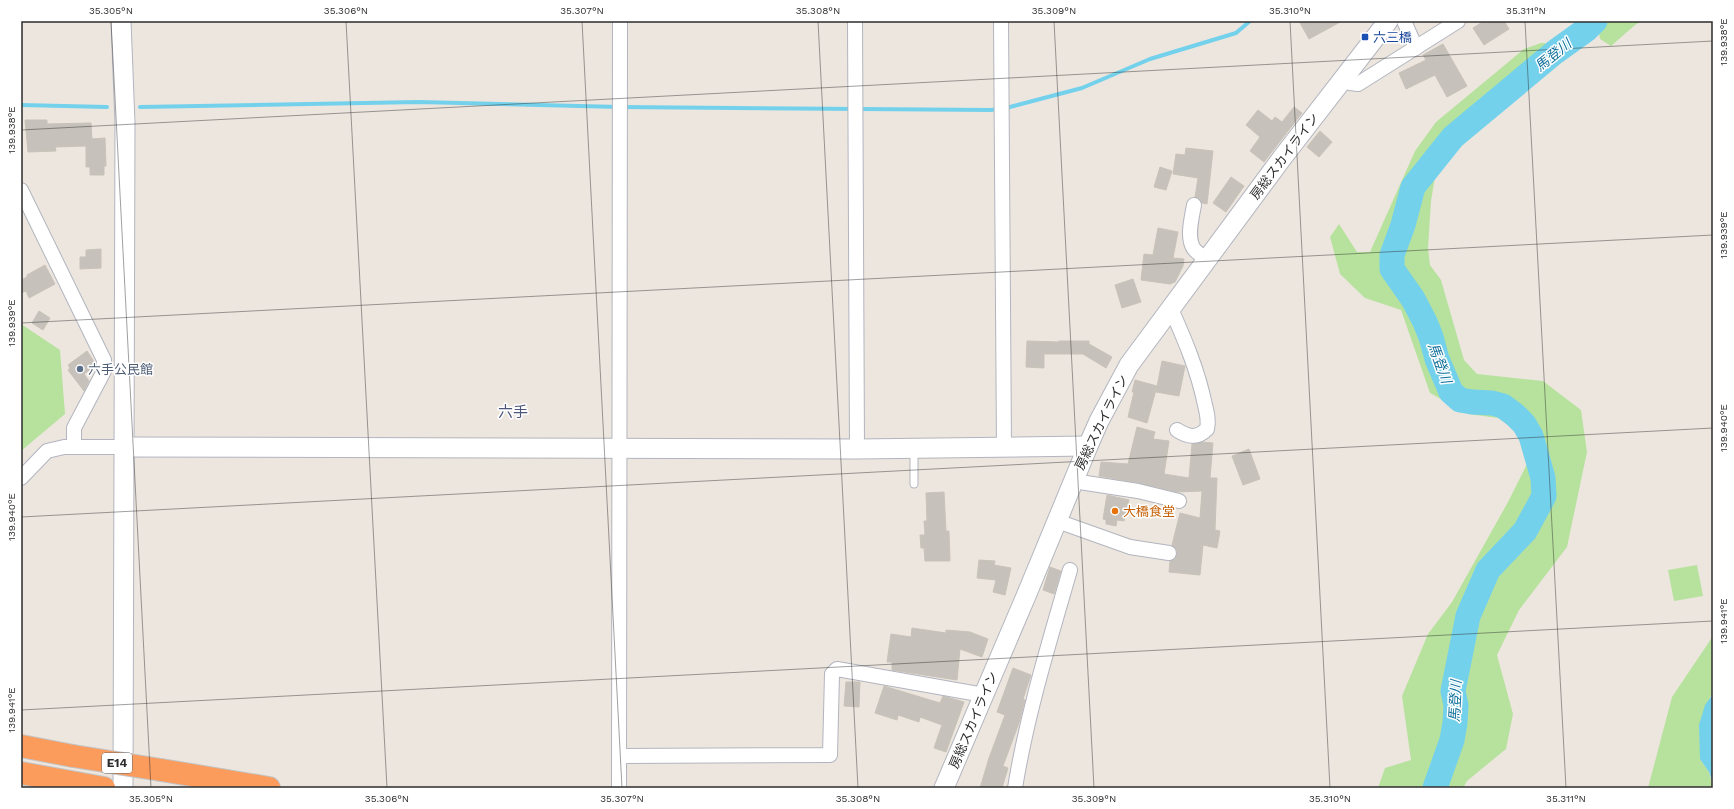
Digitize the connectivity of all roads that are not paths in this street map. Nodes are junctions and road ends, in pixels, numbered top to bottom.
1 (121, 21) edge
2 (620, 21) edge
3 (855, 21) edge
4 (1001, 21) edge
5 (1388, 21) edge
6 (1404, 21) edge
7 (1458, 21) edge
8 (1416, 48) junction
9 (1343, 78) junction
10 (21, 190) edge
11 (1194, 205) dead end
12 (1206, 260) junction
13 (1171, 309) junction
14 (1177, 430) dead end
15 (1088, 446) junction
16 (74, 447) junction
17 (125, 447) junction
18 (914, 448) junction
19 (1004, 448) junction
20 (621, 449) junction
21 (857, 449) junction
22 (21, 478) edge
23 (1073, 481) junction
24 (914, 484) dead end
25 (1179, 501) dead end
26 (1057, 521) junction
27 (1168, 553) dead end
28 (1070, 570) dead end
29 (984, 695) junction
30 (21, 746) edge
31 (620, 756) junction
32 (21, 773) edge
33 (104, 788) edge
34 (123, 788) edge
35 (269, 788) edge
36 (620, 788) edge
37 (944, 788) edge
38 (1015, 788) edge

1 - 17 street
2 - 20 street
3 - 21 street
4 - 19 street
5 - 9 street, 房総スカイライン
6 - 8 street
7 - 8 street
8 - 9 street
9 - 12 street, 房総スカイライン
10 - 16 street
11 - 12 street
12 - 13 street, 房総スカイライン
13 - 14 street
13 - 15 street, 房総スカイライン
15 - 19 street
15 - 23 street, 房総スカイライン
16 - 17 street
16 - 22 street
17 - 20 street
17 - 34 street
18 - 19 street
18 - 21 street
18 - 24 lane
20 - 21 street
20 - 31 street
23 - 25 street
23 - 26 street, 房総スカイライン
26 - 27 street
26 - 29 street, 房総スカイライン
28 - 38 street
29 - 31 street
29 - 37 street, 房総スカイライン
30 - 35 highway, E14, bridge
31 - 36 street
32 - 33 highway, E14

